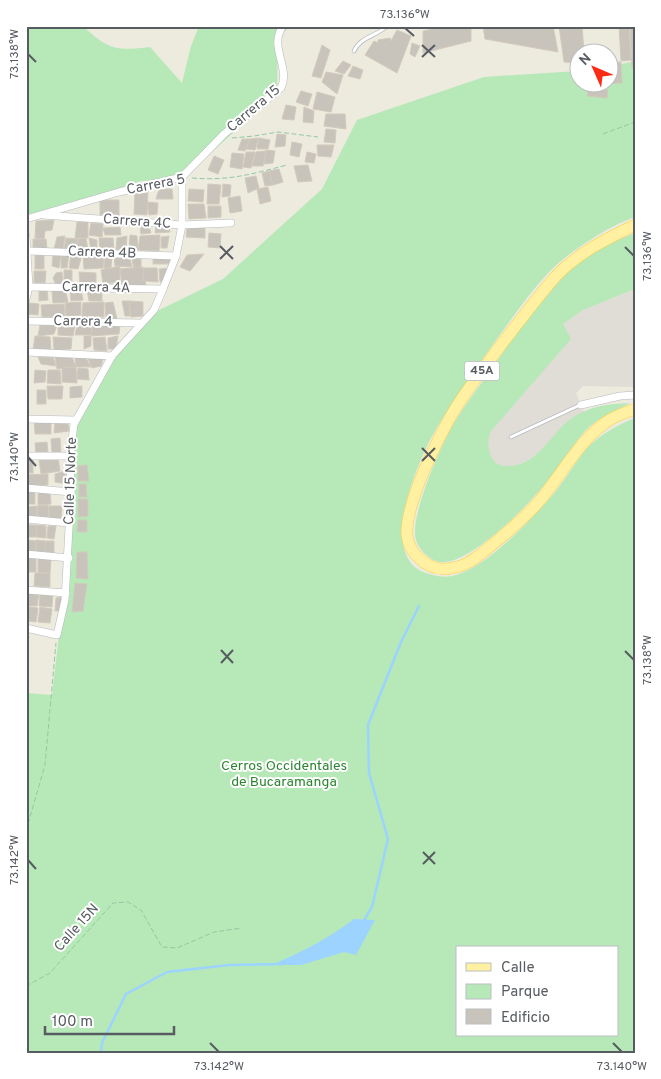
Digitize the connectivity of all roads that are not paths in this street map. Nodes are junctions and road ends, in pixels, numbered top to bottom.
1 (283, 26) edge
2 (387, 26) edge
3 (354, 50) dead end
4 (182, 177) junction
5 (43, 215) junction
6 (26, 219) edge
7 (232, 223) dead end
8 (182, 224) junction
9 (635, 226) edge
10 (26, 236) edge
11 (28, 251) junction
12 (176, 256) junction
13 (29, 287) junction
14 (163, 289) junction
15 (26, 299) edge
16 (26, 321) edge
17 (140, 323) junction
18 (26, 352) edge
19 (112, 356) junction
20 (635, 395) edge
21 (580, 405) joint
22 (635, 409) edge
23 (26, 419) edge
24 (75, 420) junction
25 (511, 437) dead end
26 (26, 456) edge
27 (70, 456) junction
28 (26, 488) edge
29 (71, 492) junction
30 (26, 520) edge
31 (69, 523) junction
32 (26, 554) edge
33 (69, 558) junction
34 (26, 590) edge
35 (66, 594) junction
36 (26, 628) edge

1 - 4 street, Carrera 15
2 - 3 lane
4 - 5 street, Carrera 5
4 - 8 street, Calle 15 Norte
5 - 6 street, Carrera 5
5 - 8 street, Carrera 4C
7 - 8 street, Carrera 4C
8 - 12 street, Calle 15 Norte
9 - 22 main road, 45A
10 - 11 street
11 - 12 street, Carrera 4B
11 - 13 street
12 - 14 street, Calle 15 Norte
13 - 14 street, Carrera 4A
13 - 15 street
14 - 17 street, Calle 15 Norte
16 - 17 street, Carrera 4
17 - 19 street, Calle 15 Norte
18 - 19 street
19 - 24 street, Calle 15 Norte
20 - 21 street
21 - 25 lane
23 - 24 street
24 - 27 street, Calle 15 Norte
26 - 27 street
27 - 29 street, Calle 15 Norte
28 - 29 street
29 - 31 street, Calle 15 Norte
30 - 31 street
31 - 33 street, Calle 15 Norte
32 - 33 street
33 - 35 street, Calle 15 Norte
34 - 35 street
35 - 36 street, Calle 15 Norte

